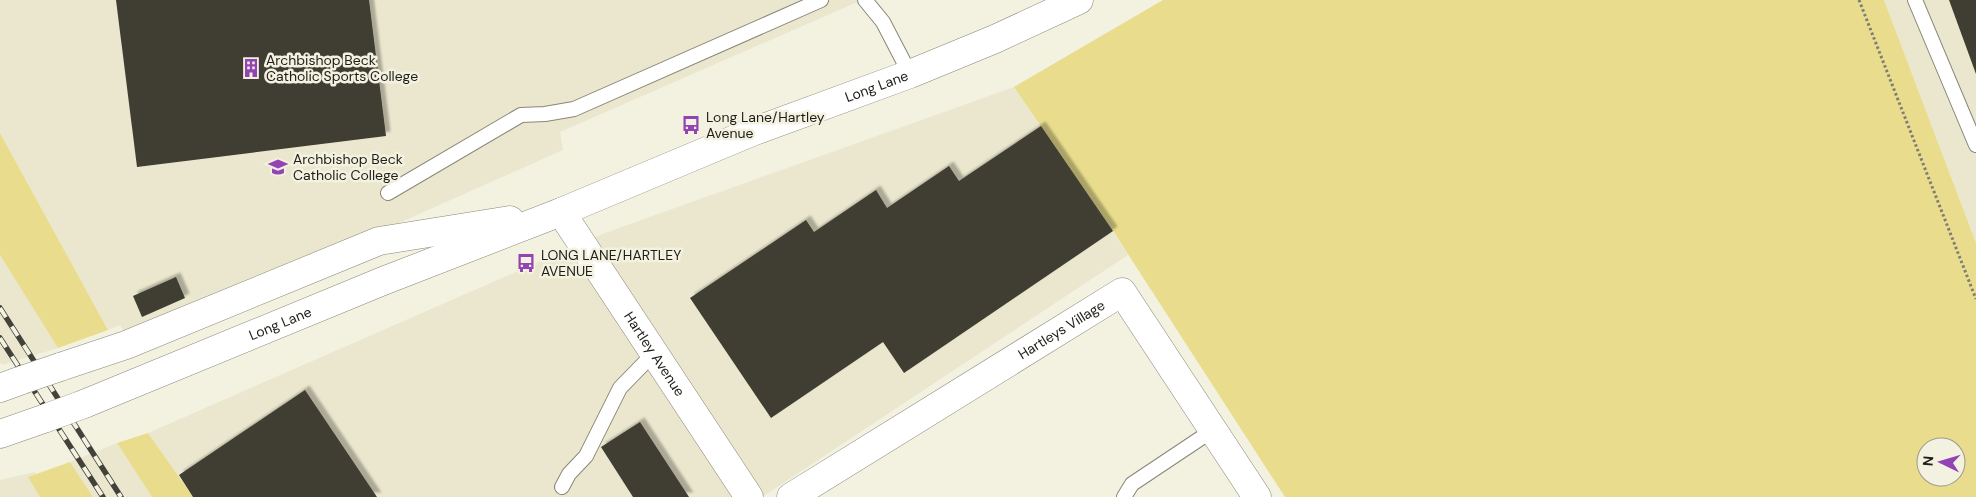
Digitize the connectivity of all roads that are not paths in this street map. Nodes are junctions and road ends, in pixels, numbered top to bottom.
1 (820, 0) edge
2 (865, 0) edge
3 (1079, 0) edge
4 (1915, 0) edge
5 (910, 74) junction
6 (1976, 145) edge
7 (388, 193) dead end
8 (561, 212) junction
9 (654, 353) junction
10 (11, 384) edge
11 (1213, 430) junction
12 (0, 434) edge
13 (562, 487) dead end
14 (748, 497) edge
15 (791, 497) edge
16 (1124, 497) edge
17 (1257, 497) edge

1 - 7 lane
2 - 5 lane
3 - 5 main road, Long Lane
4 - 6 lane
5 - 8 main road, Long Lane
8 - 9 main road, Hartley Avenue
8 - 10 main road, Long Lane, bridge
8 - 12 main road, Long Lane, bridge
9 - 13 lane
9 - 14 main road, Hartley Avenue
11 - 15 main road, Hartleys Village
11 - 16 lane
11 - 17 main road, Hartleys Village

